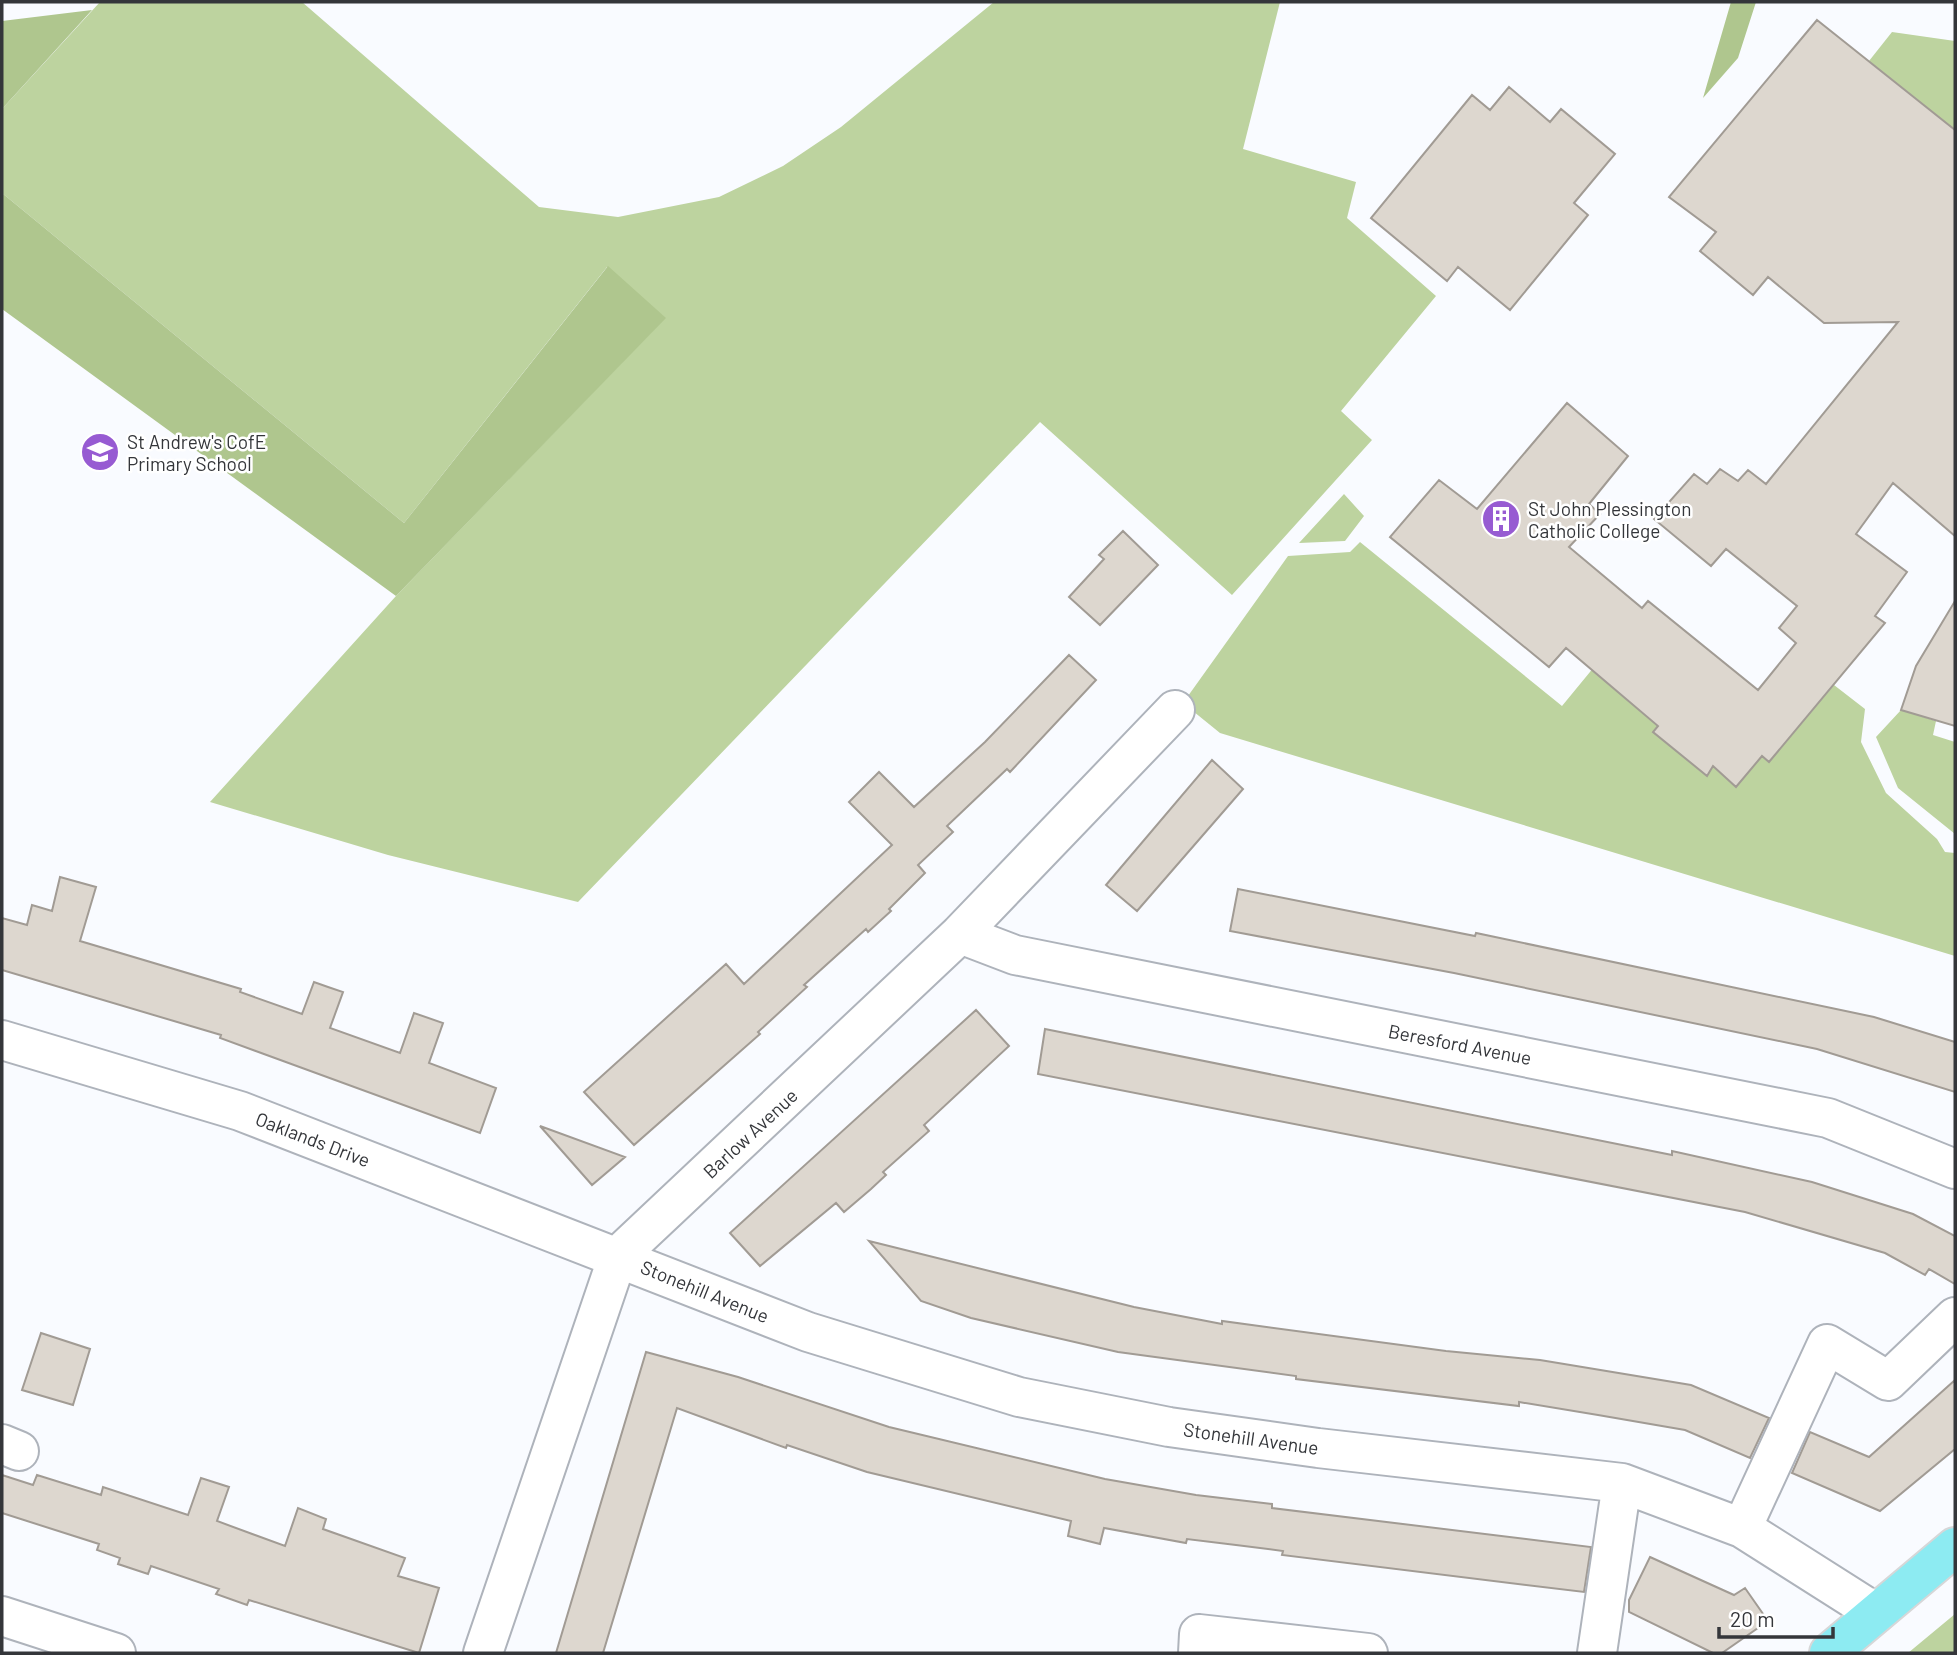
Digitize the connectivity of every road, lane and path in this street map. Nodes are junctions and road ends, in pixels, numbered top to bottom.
1 (1175, 710) dead end
2 (960, 934) junction
3 (2, 1040) edge
4 (1955, 1169) edge
5 (618, 1256) junction
6 (1955, 1317) edge
7 (1622, 1483) junction
8 (1742, 1528) junction
9 (1955, 1547) edge
10 (1876, 1613) junction
11 (2, 1616) edge
12 (116, 1653) edge
13 (483, 1653) edge
14 (1198, 1653) edge
15 (1368, 1653) edge
16 (1597, 1653) edge
17 (1829, 1653) edge

1 - 2 street, Barlow Avenue
2 - 4 street, Beresford Avenue
2 - 5 street, Barlow Avenue
3 - 5 street, Oaklands Drive
5 - 7 street, Stonehill Avenue
5 - 13 street, Barlow Avenue
6 - 8 street
7 - 8 street, Stonehill Avenue
7 - 16 street
8 - 10 street, Stonehill Avenue
9 - 10 main road
10 - 17 main road
11 - 12 street
14 - 15 street

